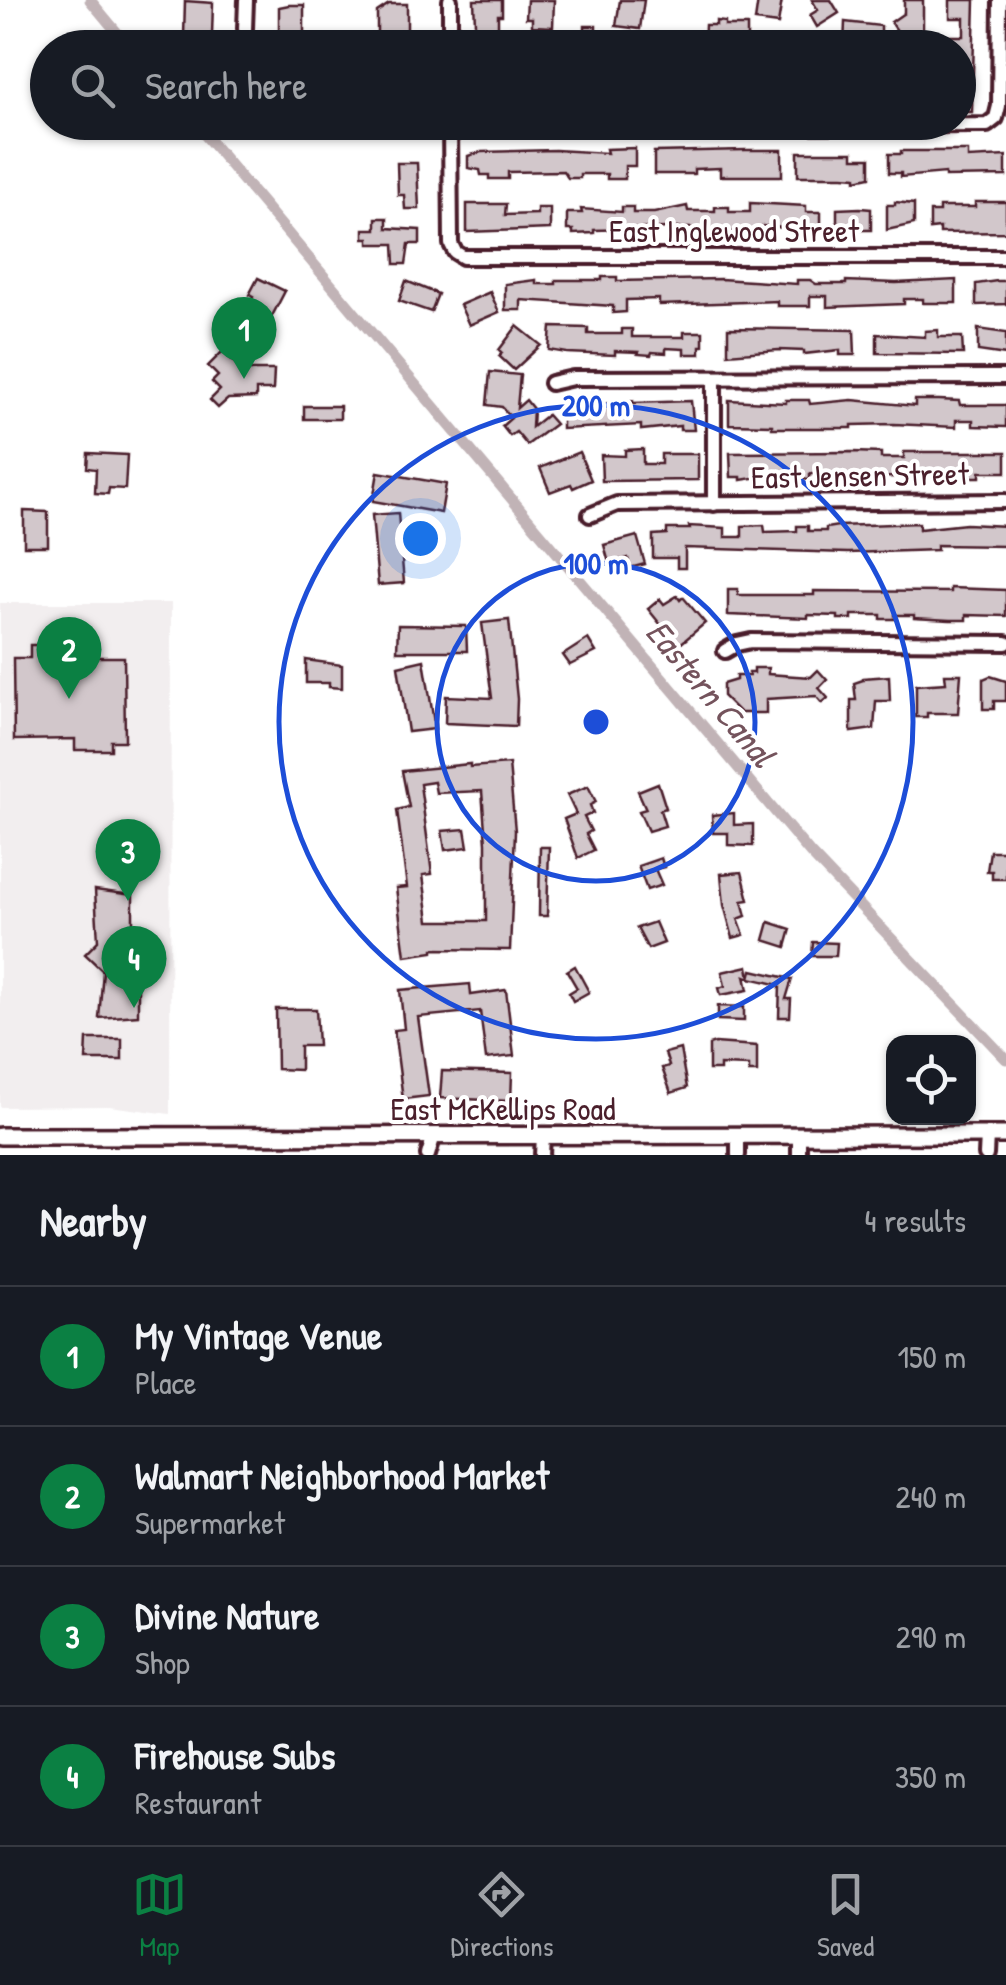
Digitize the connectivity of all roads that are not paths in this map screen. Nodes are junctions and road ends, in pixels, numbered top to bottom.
1 (246, 0) edge
2 (450, 0) edge
3 (1000, 0) edge
4 (246, 29) dead end
5 (450, 30) edge
6 (976, 125) edge
7 (450, 140) edge
8 (1006, 257) edge
9 (1006, 377) edge
10 (714, 378) junction
11 (551, 383) dead end
12 (1006, 501) edge
13 (714, 504) junction
14 (590, 515) dead end
15 (1006, 644) edge
16 (726, 650) dead end
17 (434, 1135) junction
18 (543, 1135) junction
19 (738, 1135) junction
20 (799, 1135) junction
21 (986, 1135) junction
22 (1006, 1135) edge
23 (0, 1136) edge
24 (428, 1155) edge
25 (441, 1155) edge
26 (542, 1155) edge
27 (738, 1155) edge
28 (799, 1155) edge
29 (986, 1155) edge

1 - 4 street
2 - 5 street
3 - 6 street
7 - 8 street, East Inglewood Street
9 - 10 street
10 - 11 street
10 - 13 street
12 - 13 street, East Jensen Street
13 - 14 street, East Jensen Street
15 - 16 street
17 - 18 main road, East McKellips Road
17 - 23 main road, East McKellips Road
17 - 24 street
17 - 25 street
18 - 19 main road, East McKellips Road
18 - 26 street
19 - 20 main road, East McKellips Road
19 - 27 street
20 - 21 main road, East McKellips Road
20 - 28 street
21 - 22 main road, East McKellips Road
21 - 29 street

